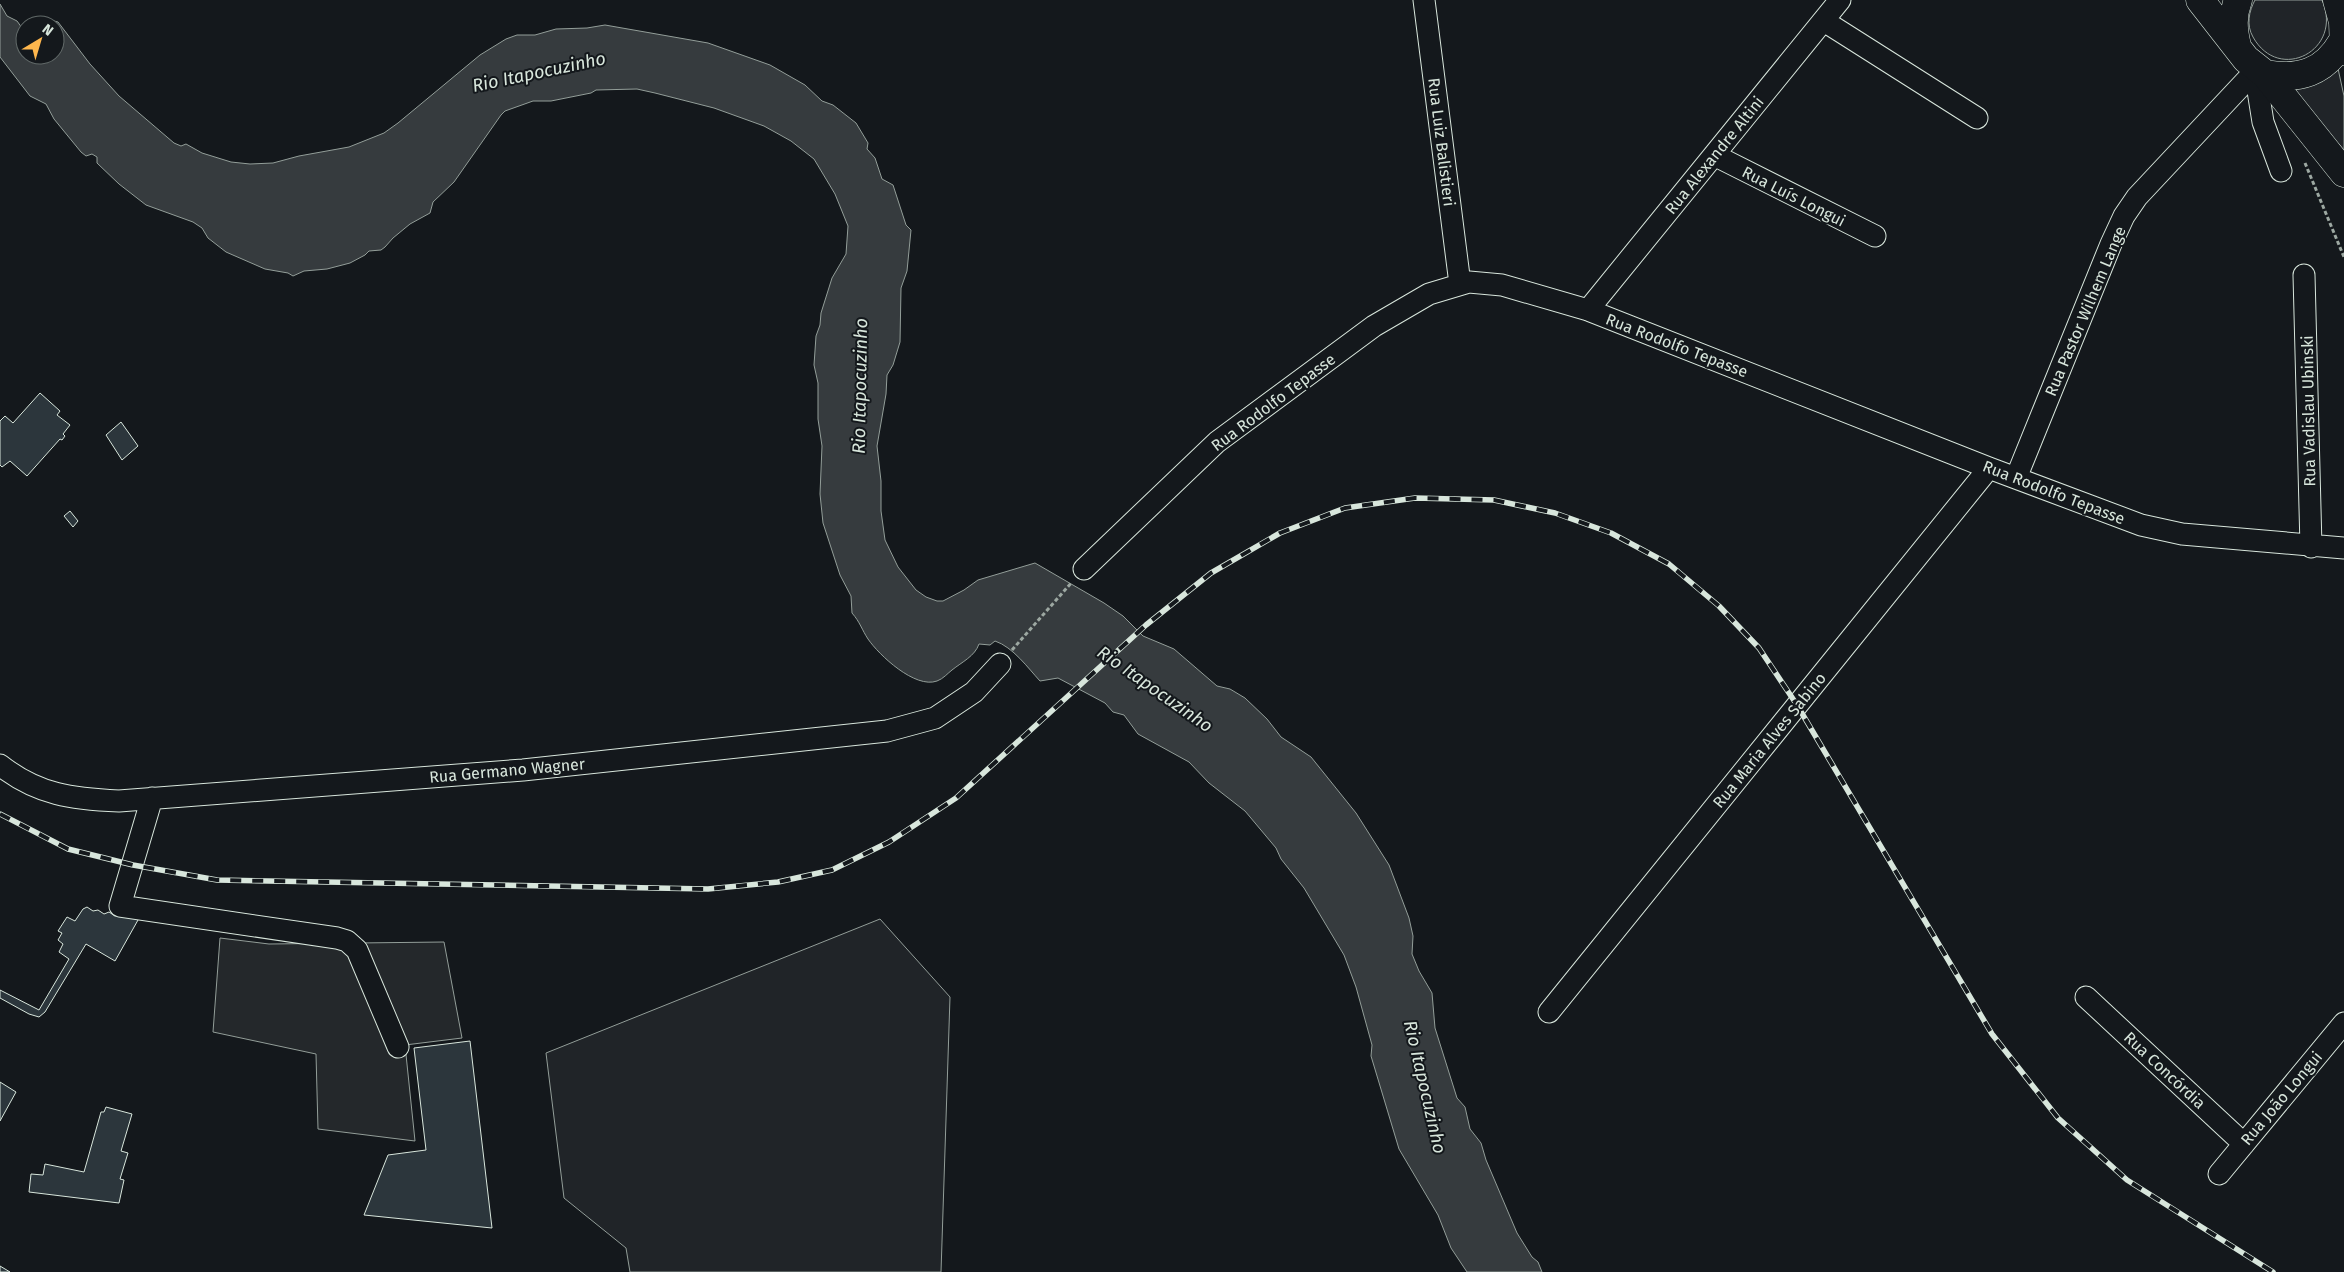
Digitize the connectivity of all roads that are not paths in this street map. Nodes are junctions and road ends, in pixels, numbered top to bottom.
1 (1424, 0) edge
2 (1840, 0) edge
3 (2200, 0) edge
4 (2238, 0) edge
5 (2337, 0) edge
6 (1824, 21) junction
7 (2237, 46) junction
8 (2343, 46) edge
9 (2259, 72) junction
10 (1977, 118) dead end
11 (1714, 155) junction
12 (2281, 170) dead end
13 (2344, 173) edge
14 (1875, 236) dead end
15 (2304, 276) dead end
16 (1460, 284) junction
17 (1588, 310) junction
18 (1989, 468) junction
19 (2016, 478) junction
20 (2311, 547) junction
21 (2344, 548) edge
22 (1084, 569) road end
23 (1000, 664) road end
24 (0, 765) edge
25 (152, 798) junction
26 (2086, 997) dead end
27 (1548, 1012) dead end
28 (2344, 1023) edge
29 (398, 1046) dead end
30 (2244, 1144) junction
31 (2219, 1174) dead end

1 - 16 street, Rua Luiz Balistieri
2 - 6 street, Rua Alexandre Altini
3 - 7 highway
4 - 7 highway
5 - 8 highway
6 - 10 street
6 - 11 street, Rua Alexandre Altini
7 - 9 highway
8 - 9 highway
9 - 12 street
9 - 13 highway
9 - 19 street, Rua Pastor Wilhem Lange
11 - 14 street, Rua Luís Longui
11 - 17 street, Rua Alexandre Altini
15 - 20 street, Rua Vadislau Ubinski
16 - 17 street, Rua Rodolfo Tepasse
16 - 22 street, Rua Rodolfo Tepasse
17 - 18 street, Rua Rodolfo Tepasse
18 - 19 street, Rua Rodolfo Tepasse
18 - 27 street, Rua Maria Alves Sabino
19 - 20 street, Rua Rodolfo Tepasse
20 - 21 street, Rua Rodolfo Tepasse
23 - 25 street, Rua Germano Wagner
24 - 25 street, Rua Germano Wagner
25 - 29 street
26 - 30 street, Rua Concórdia
28 - 30 street, Rua João Longui
30 - 31 street, Rua João Longui

